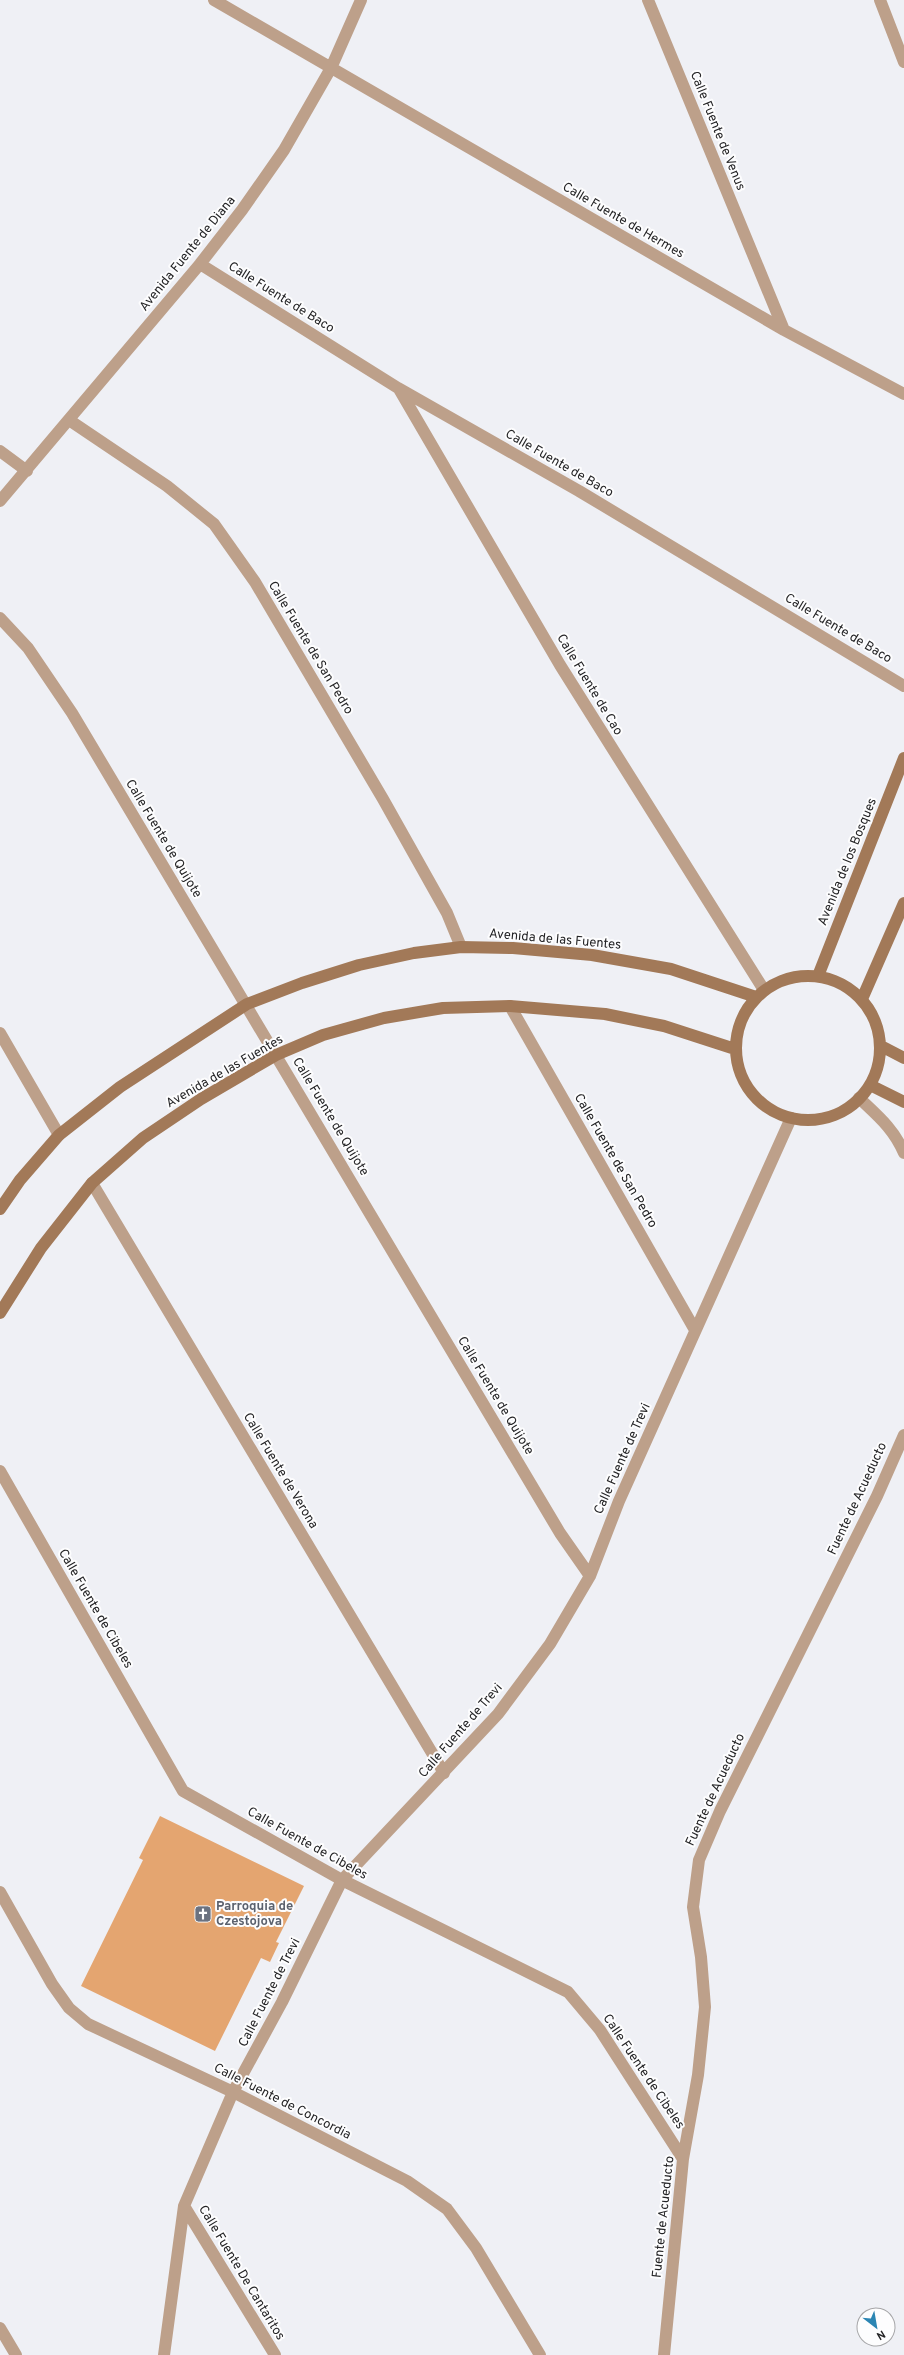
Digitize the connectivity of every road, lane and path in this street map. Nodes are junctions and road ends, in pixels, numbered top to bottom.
1 (214, 0) edge
2 (361, 0) edge
3 (648, 0) edge
4 (880, 0) edge
5 (904, 62) edge
6 (330, 68) junction
7 (200, 264) junction
8 (784, 330) junction
9 (398, 388) junction
10 (904, 394) edge
11 (69, 420) junction
12 (0, 451) edge
13 (27, 471) junction
14 (0, 501) edge
15 (0, 618) edge
16 (904, 686) edge
17 (904, 758) edge
18 (904, 903) edge
19 (461, 947) junction
20 (818, 976) junction
21 (760, 993) junction
22 (862, 999) junction
23 (247, 1004) junction
24 (510, 1006) junction
25 (0, 1033) edge
26 (881, 1046) junction
27 (735, 1049) junction
28 (276, 1055) junction
29 (904, 1058) edge
30 (870, 1086) junction
31 (859, 1098) junction
32 (904, 1102) edge
33 (790, 1118) junction
34 (59, 1135) junction
35 (904, 1153) edge
36 (92, 1183) junction
37 (0, 1209) edge
38 (0, 1313) edge
39 (695, 1330) junction
40 (904, 1435) edge
41 (0, 1471) edge
42 (590, 1576) junction
43 (444, 1773) junction
44 (342, 1880) junction
45 (0, 1892) edge
46 (233, 2092) junction
47 (683, 2159) junction
48 (184, 2206) junction
49 (0, 2328) edge
50 (16, 2355) edge
51 (164, 2355) edge
52 (275, 2355) edge
53 (540, 2355) edge
54 (664, 2355) edge

1 - 6 street, Calle Fuente de Hermes
2 - 6 street, Avenida Fuente de Diana
3 - 8 street, Calle Fuente de Venus
4 - 5 street
6 - 7 street, Avenida Fuente de Diana
6 - 8 street, Calle Fuente de Hermes
7 - 9 street, Calle Fuente de Baco
7 - 11 street, Avenida Fuente de Diana
8 - 10 street, Calle Fuente de Hermes
9 - 16 street, Calle Fuente de Baco
9 - 21 street, Calle Fuente de Cao
11 - 13 street, Avenida Fuente de Diana
11 - 19 street, Calle Fuente de San Pedro
12 - 13 street
13 - 14 street, Avenida Fuente de Diana
15 - 23 street, Calle Fuente de Quijote
17 - 20 main road, Avenida de los Bosques
18 - 22 main road
19 - 21 main road, Avenida de las Fuentes
19 - 23 main road, Avenida de las Fuentes
20 - 21 main road
20 - 22 main road
21 - 27 main road
22 - 26 main road
23 - 28 street, Calle Fuente de Quijote
23 - 34 main road, Avenida de las Fuentes
24 - 27 main road, Avenida de las Fuentes
24 - 28 main road, Avenida de las Fuentes
24 - 39 street, Calle Fuente de San Pedro
25 - 34 street
26 - 29 main road
26 - 30 main road
27 - 33 main road
28 - 36 main road, Avenida de las Fuentes
28 - 42 street, Calle Fuente de Quijote
30 - 31 main road
30 - 32 main road
31 - 33 main road
31 - 35 street
33 - 39 street, Calle Fuente de Trevi
34 - 37 main road, Avenida de las Fuentes
36 - 38 main road, Avenida de las Fuentes
36 - 43 street, Calle Fuente de Verona
39 - 42 street, Calle Fuente de Trevi
40 - 47 street, Fuente de Acueducto
41 - 44 street, Calle Fuente de Cibeles
42 - 43 street, Calle Fuente de Trevi
43 - 44 street, Calle Fuente de Trevi
44 - 46 street, Calle Fuente de Trevi
44 - 47 street, Calle Fuente de Cibeles
45 - 46 street, Calle Fuente de Concordia
46 - 48 street, Calle Fuente de Trevi
46 - 53 street, Calle Fuente de Concordia
47 - 54 street, Fuente de Acueducto
48 - 51 street, Calle Fuente de Trevi
48 - 52 street, Calle Fuente De Cantaritos
49 - 50 street

